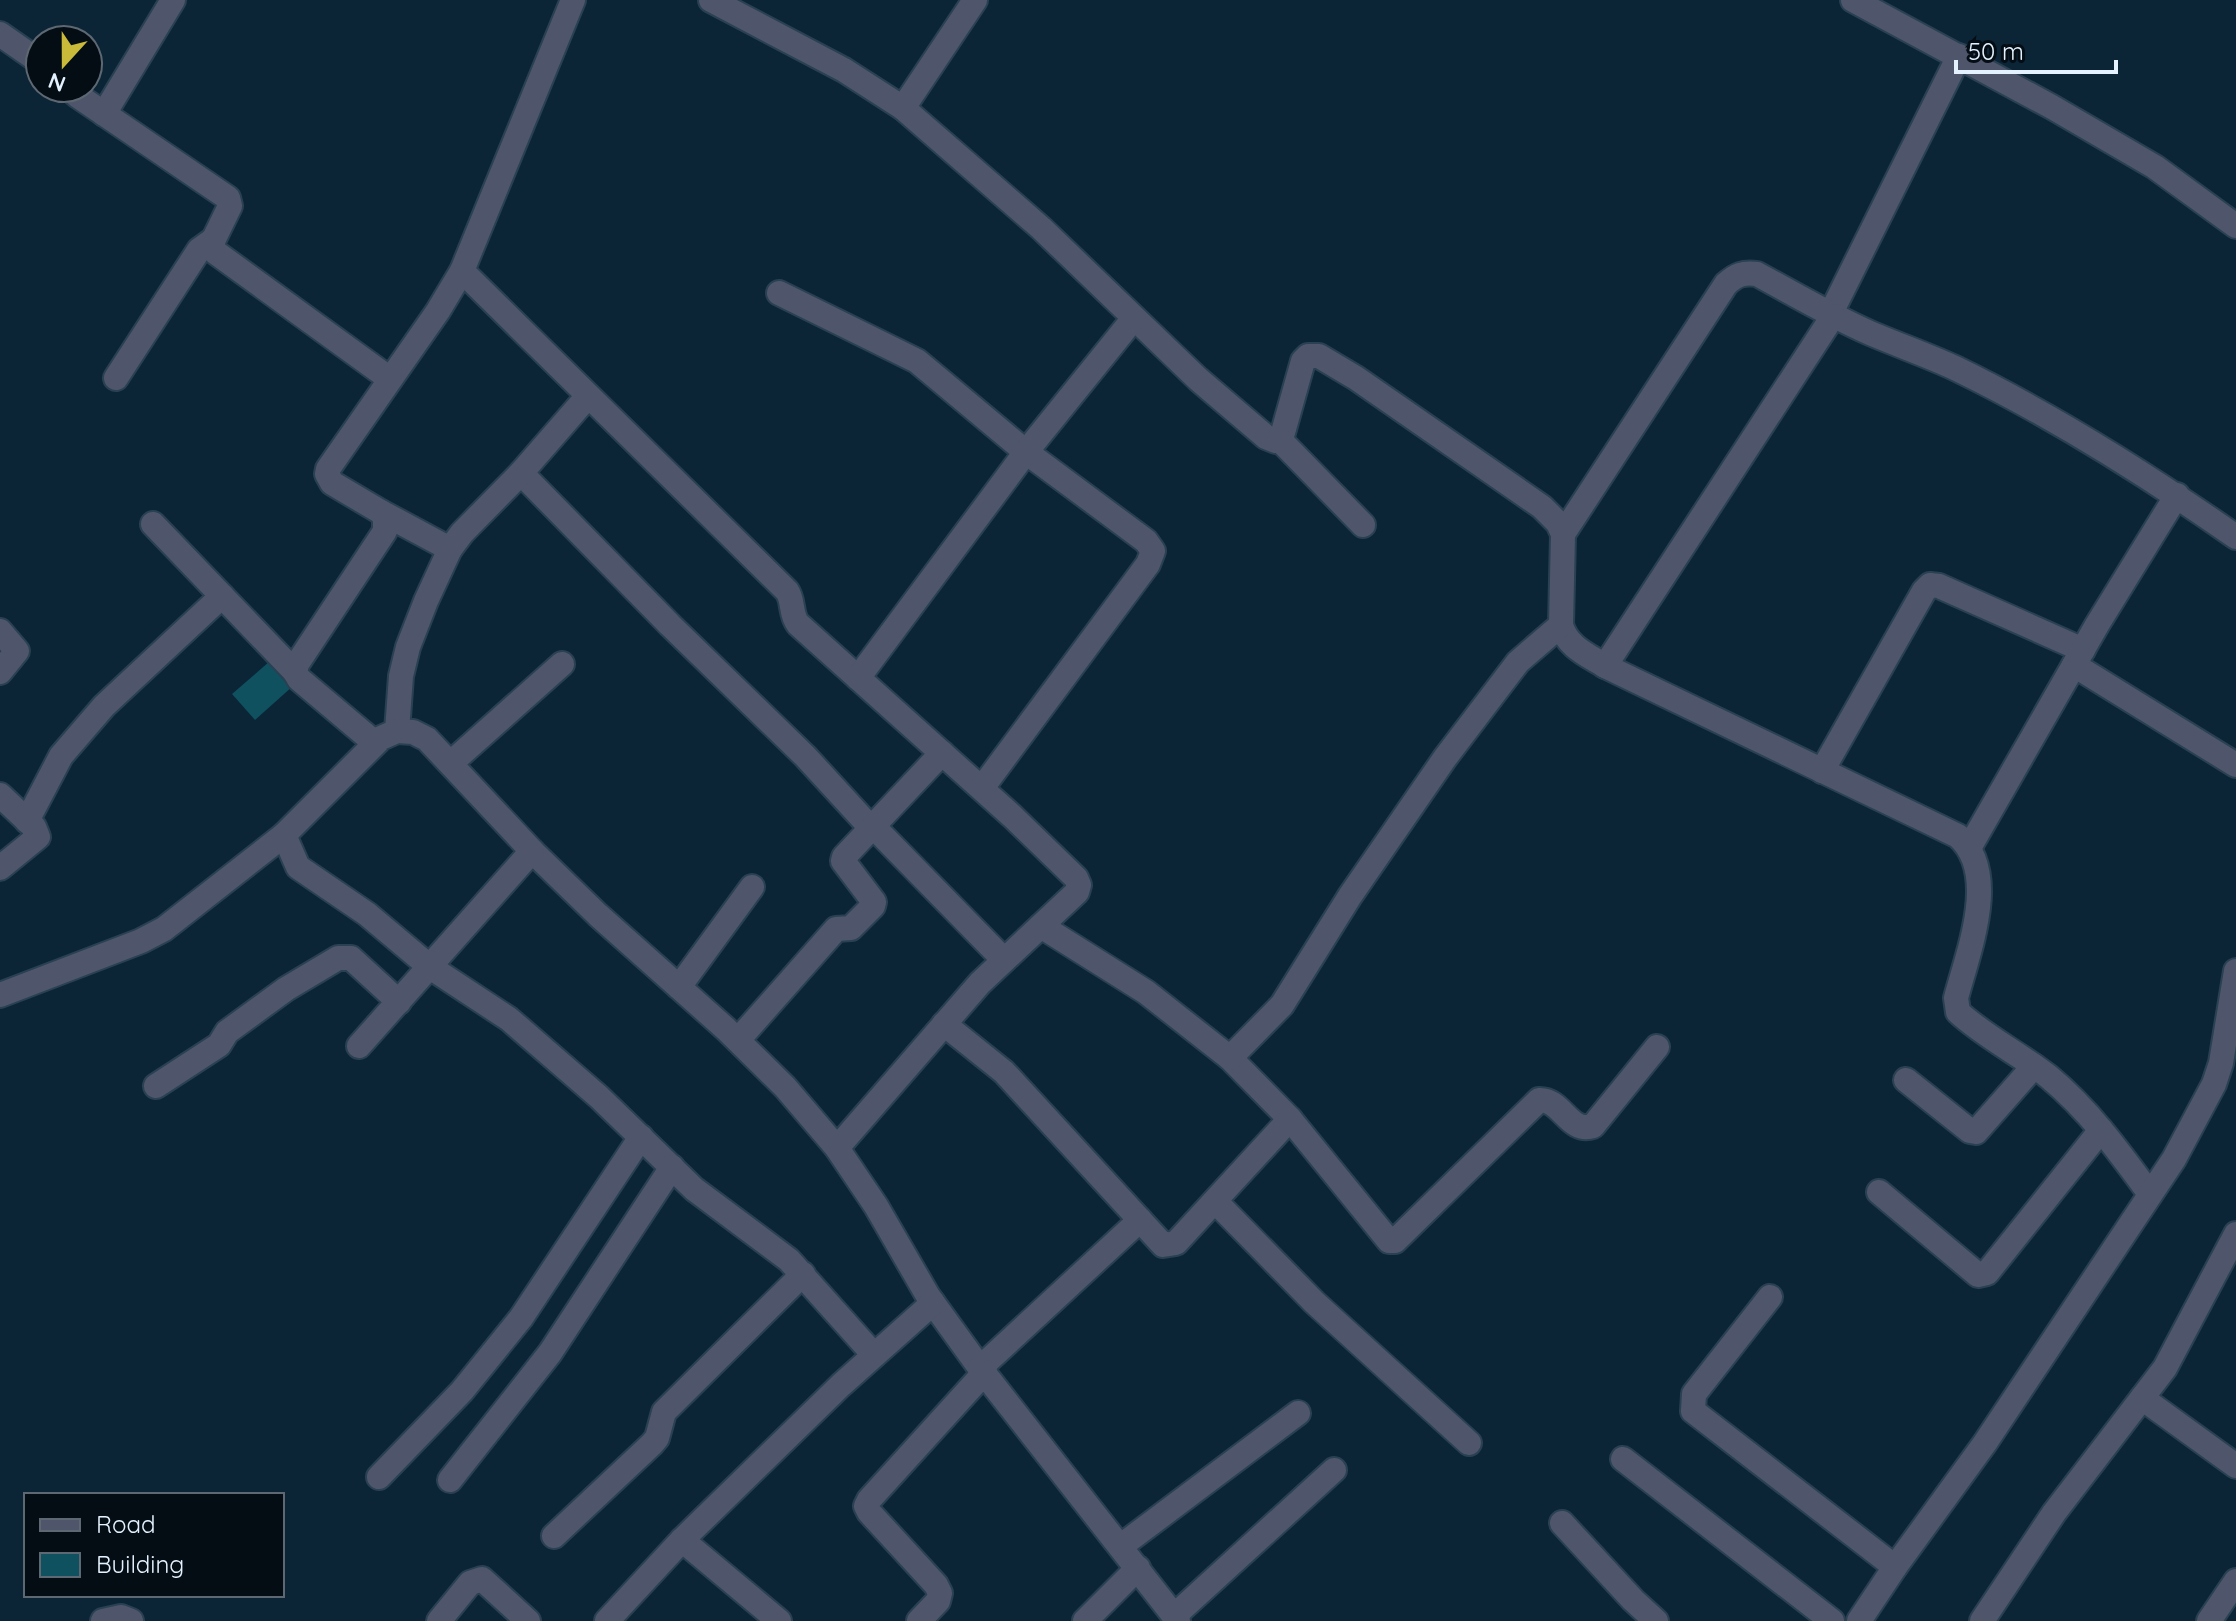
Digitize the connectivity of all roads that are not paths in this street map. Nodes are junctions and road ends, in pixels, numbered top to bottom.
1 (173, 0) edge
2 (573, 0) edge
3 (711, 0) edge
4 (975, 0) edge
5 (1853, 0) edge
6 (0, 34) edge
7 (24, 51) edge
8 (1959, 56) junction
9 (91, 104) edge
10 (903, 108) junction
11 (104, 114) junction
12 (2236, 226) edge
13 (213, 240) junction
14 (462, 271) junction
15 (779, 293) dead end
16 (1831, 315) junction
17 (1134, 318) junction
18 (116, 378) dead end
19 (390, 379) junction
20 (588, 396) junction
21 (1279, 439) junction
22 (1026, 452) junction
23 (521, 473) junction
24 (2177, 495) junction
25 (381, 512) junction
26 (153, 524) dead end
27 (1363, 525) dead end
28 (1563, 534) junction
29 (2236, 537) edge
30 (450, 549) junction
31 (222, 596) junction
32 (1561, 625) junction
33 (0, 631) edge
34 (2078, 658) junction
35 (562, 664) dead end
36 (1605, 666) junction
37 (0, 672) edge
38 (295, 672) junction
39 (858, 678) junction
40 (397, 731) junction
41 (375, 743) junction
42 (942, 753) junction
43 (451, 763) junction
44 (2236, 765) edge
45 (1822, 771) junction
46 (982, 788) junction
47 (0, 795) edge
48 (27, 821) junction
49 (872, 827) junction
50 (284, 835) junction
51 (1969, 848) junction
52 (532, 851) junction
53 (0, 868) edge
54 (752, 887) dead end
55 (1041, 926) junction
56 (1004, 960) junction
57 (430, 967) junction
58 (2236, 971) edge
59 (679, 987) junction
60 (0, 995) edge
61 (399, 1002) junction
62 (944, 1024) junction
63 (738, 1040) junction
64 (359, 1046) dead end
65 (1657, 1047) dead end
66 (1230, 1058) junction
67 (2034, 1066) junction
68 (1906, 1080) dead end
69 (156, 1086) dead end
70 (2225, 1089) edge
71 (1290, 1119) junction
72 (2101, 1130) junction
73 (641, 1137) junction
74 (837, 1148) junction
75 (672, 1167) junction
76 (1879, 1192) dead end
77 (2150, 1194) junction
78 (1216, 1202) junction
79 (1140, 1220) junction
80 (2236, 1234) edge
81 (803, 1274) junction
82 (1770, 1297) dead end
83 (933, 1303) junction
84 (874, 1355) junction
85 (982, 1370) junction
86 (2142, 1398) junction
87 (1298, 1413) dead end
88 (1469, 1443) dead end
89 (1623, 1459) dead end
90 (2236, 1466) edge
91 (1334, 1470) dead end
92 (379, 1477) dead end
93 (450, 1480) dead end
94 (1562, 1523) dead end
95 (554, 1536) dead end
96 (682, 1540) junction
97 (1121, 1546) junction
98 (1895, 1567) junction
99 (1138, 1568) junction
100 (2236, 1581) edge
101 (1176, 1618) edge
102 (103, 1621) edge
103 (131, 1621) edge
104 (439, 1621) edge
105 (528, 1621) edge
106 (607, 1621) edge
107 (779, 1621) edge
108 (919, 1621) edge
109 (1085, 1621) edge
110 (1656, 1621) edge
111 (1832, 1621) edge
112 (1859, 1621) edge
113 (1982, 1621) edge
114 (2209, 1621) edge

1 - 11 street
2 - 14 street
3 - 10 street
4 - 10 street
5 - 8 street
6 - 7 street
8 - 12 street
8 - 16 street
9 - 11 street
10 - 17 street
11 - 13 street
13 - 18 street
13 - 19 street
14 - 19 street
14 - 20 street
15 - 22 street
16 - 24 street
16 - 28 street
16 - 36 street
17 - 21 street
17 - 22 street
19 - 25 street
20 - 23 street
20 - 39 street
21 - 27 street
21 - 28 street
22 - 39 street
22 - 46 street
23 - 30 street
23 - 49 street
24 - 29 street
24 - 34 street
25 - 30 street
25 - 38 street
26 - 31 street
28 - 32 street
30 - 40 street
31 - 38 street
31 - 48 street
32 - 36 street
32 - 66 street
33 - 37 street
34 - 44 street
34 - 45 street
34 - 51 street
35 - 43 street
36 - 45 street
38 - 41 street
39 - 42 street
40 - 41 street
40 - 43 street
41 - 50 street
42 - 46 street
42 - 49 street
43 - 52 street
45 - 51 street
46 - 55 street
47 - 48 street
48 - 53 street
49 - 56 street
49 - 63 street
50 - 57 street
50 - 60 street
51 - 67 street
52 - 57 street
52 - 59 street
54 - 59 street
55 - 56 street
55 - 66 street
56 - 62 street
57 - 61 street
57 - 73 street
58 - 70 street
59 - 63 street
61 - 64 street
61 - 69 street
62 - 74 street
62 - 79 street
63 - 74 street
65 - 71 street
66 - 71 street
67 - 68 street
67 - 72 street
70 - 77 street
71 - 78 street
72 - 76 street
72 - 77 street
73 - 75 street
73 - 92 street
74 - 83 street
75 - 81 street
75 - 93 street
77 - 98 street
78 - 79 street
78 - 88 street
79 - 85 street
80 - 86 street
81 - 84 street
81 - 95 street
82 - 98 street
83 - 84 street
83 - 85 street
84 - 96 street
85 - 97 street
85 - 108 street
86 - 90 street
86 - 113 street
87 - 97 street
89 - 111 street
91 - 101 street
94 - 110 street
96 - 106 street
96 - 107 street
97 - 99 street
98 - 112 street
99 - 101 street
99 - 109 street
100 - 114 street
102 - 103 street
104 - 105 street

